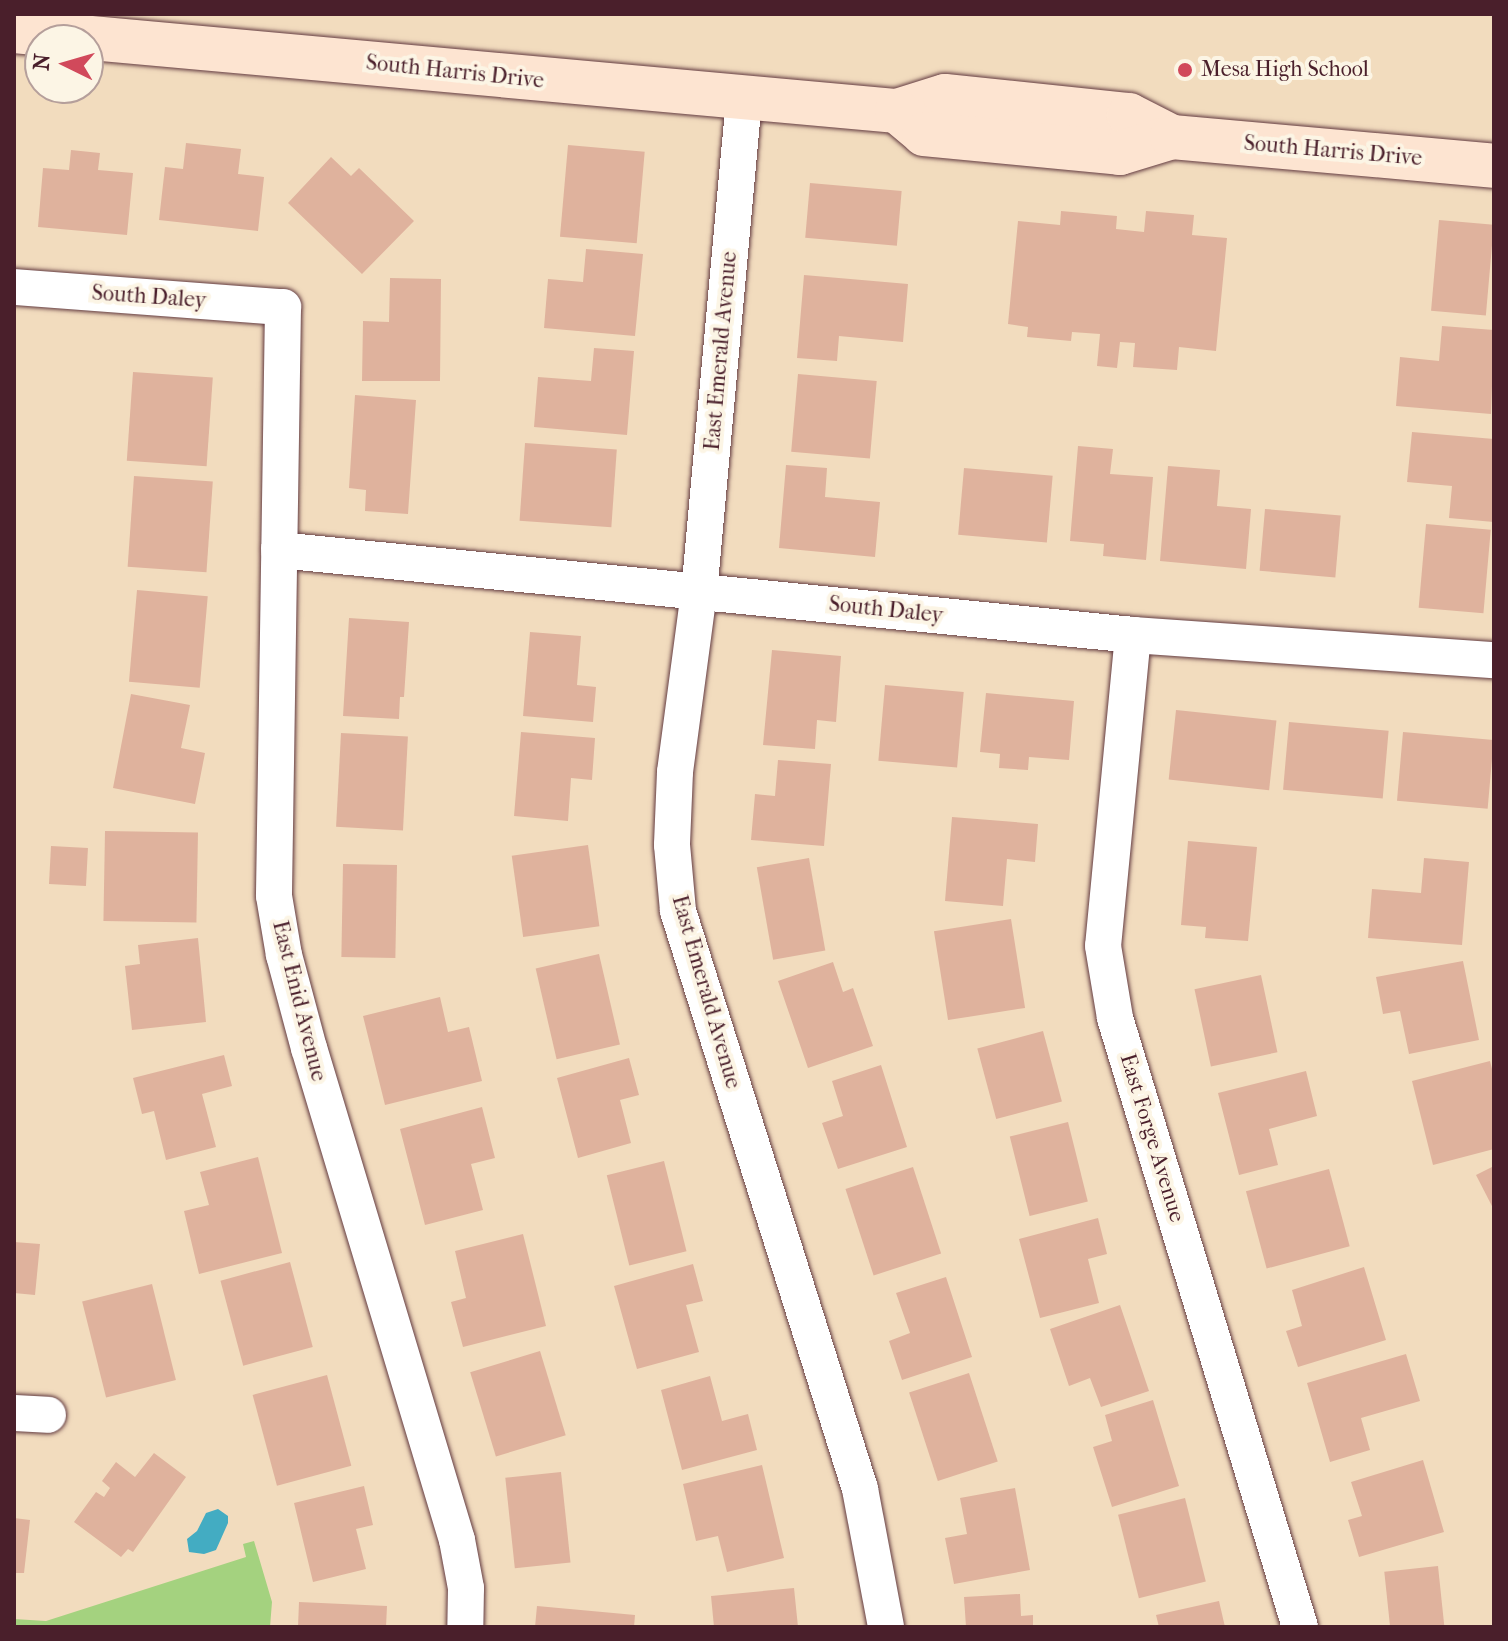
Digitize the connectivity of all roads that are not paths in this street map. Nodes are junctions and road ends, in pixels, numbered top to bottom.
1 (14, 31) edge
2 (744, 99) junction
3 (1494, 166) edge
4 (14, 287) edge
5 (283, 307) joint
6 (279, 550) junction
7 (699, 592) junction
8 (1133, 635) junction
9 (1494, 660) edge
10 (465, 1627) edge
11 (886, 1627) edge
12 (1300, 1627) edge

1 - 2 street, South Harris Drive
2 - 3 street, South Harris Drive
2 - 7 street, East Emerald Avenue
4 - 5 street, South Daley
5 - 6 street, East Enid Avenue
6 - 7 street, South Daley
6 - 10 street, East Enid Avenue
7 - 8 street, South Daley
7 - 11 street, East Emerald Avenue
8 - 9 street, South Daley
8 - 12 street, East Forge Avenue

